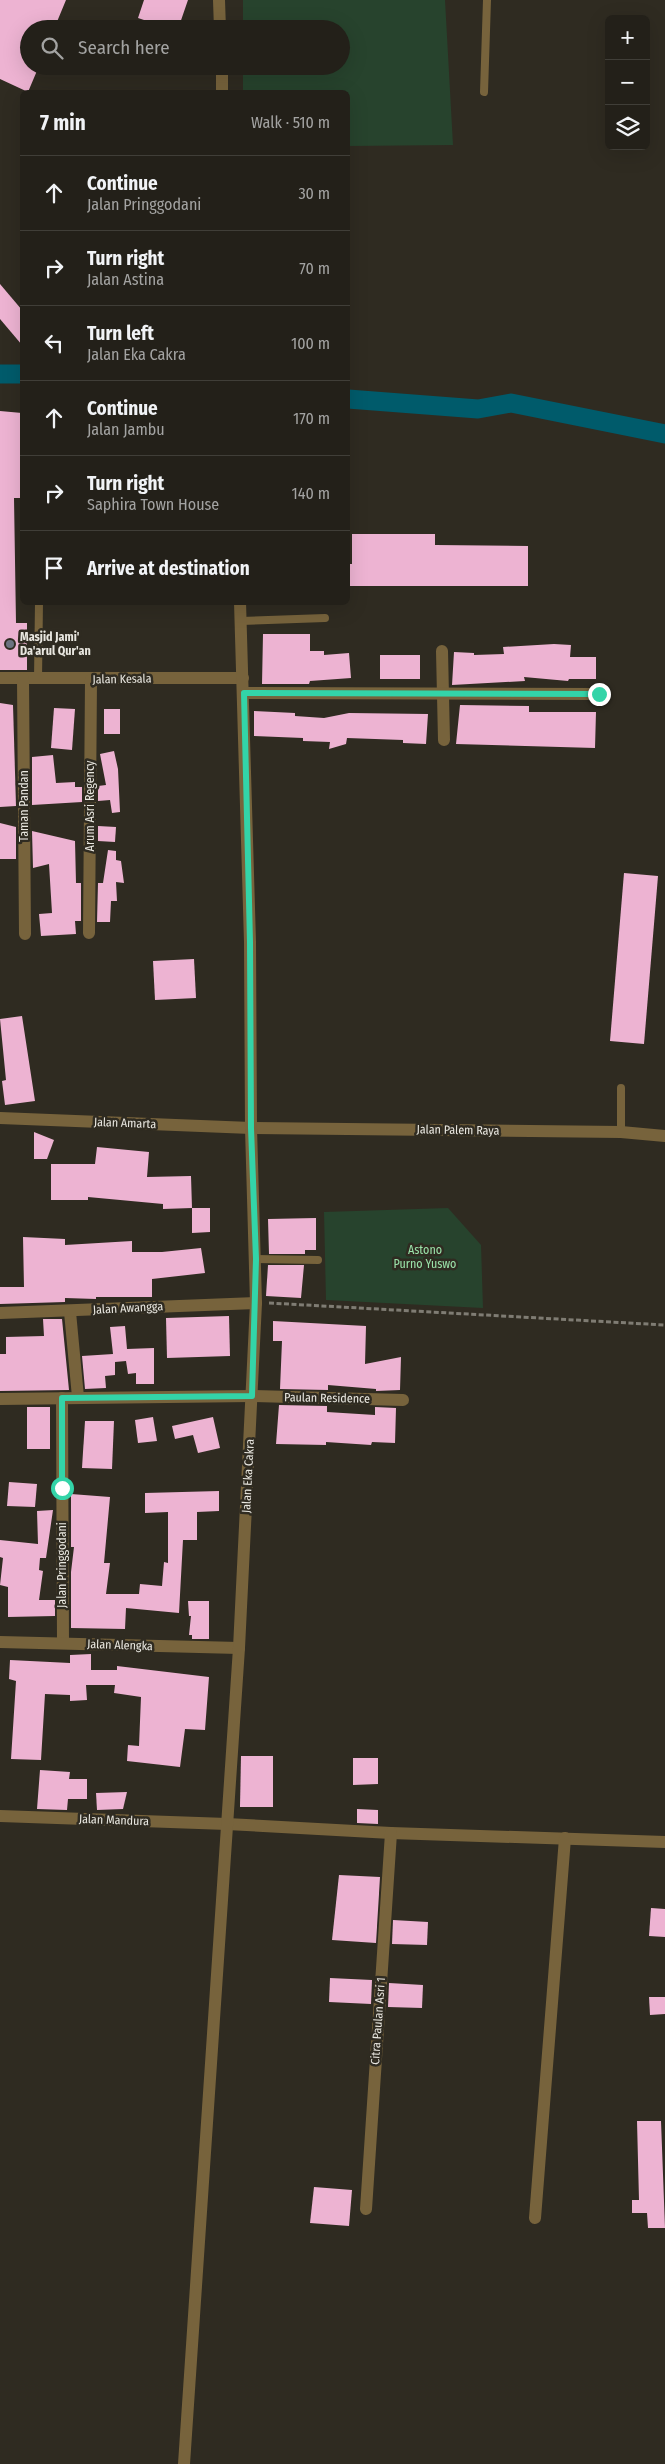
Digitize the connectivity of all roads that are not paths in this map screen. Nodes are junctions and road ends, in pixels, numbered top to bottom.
1 (220, 0) edge
2 (487, 0) edge
3 (220, 20) edge
4 (222, 75) edge
5 (222, 90) edge
6 (484, 92) dead end
7 (39, 605) edge
8 (240, 605) edge
9 (325, 618) dead end
10 (241, 621) junction
11 (442, 652) dead end
12 (0, 678) edge
13 (243, 678) junction
14 (23, 679) junction
15 (38, 679) junction
16 (91, 680) junction
17 (244, 693) junction
18 (444, 693) junction
19 (599, 694) dead end
20 (444, 740) dead end
21 (89, 933) dead end
22 (25, 934) dead end
23 (621, 1088) dead end
24 (0, 1117) edge
25 (251, 1128) junction
26 (621, 1132) junction
27 (665, 1136) edge
28 (256, 1259) junction
29 (318, 1260) dead end
30 (256, 1302) junction
31 (70, 1312) junction
32 (0, 1313) edge
33 (252, 1396) junction
34 (78, 1397) junction
35 (62, 1398) junction
36 (0, 1399) edge
37 (403, 1400) dead end
38 (0, 1642) edge
39 (63, 1643) junction
40 (239, 1648) junction
41 (0, 1816) edge
42 (227, 1824) junction
43 (391, 1834) junction
44 (565, 1838) junction
45 (665, 1842) edge
46 (366, 2209) dead end
47 (535, 2218) dead end
48 (184, 2464) edge

1 - 3 street
2 - 6 lane
4 - 5 street
7 - 15 lane
8 - 10 street, Jalan Eka Cakra
9 - 10 lane
10 - 13 street, Jalan Eka Cakra
11 - 18 street
12 - 14 street, Jalan Kesala
13 - 16 street, Jalan Kesala
13 - 17 street, Jalan Eka Cakra
14 - 15 street, Jalan Kesala
14 - 22 street, Taman Pandan
15 - 16 street, Jalan Kesala
16 - 21 street, Arum Asri Regency
17 - 18 street
17 - 25 street, Jalan Eka Cakra
18 - 19 street
18 - 20 street
23 - 26 lane
24 - 25 street, Jalan Amarta
25 - 26 street, Jalan Palem Raya
25 - 28 street, Jalan Eka Cakra
26 - 27 street, Jalan Palem Raya
28 - 29 lane
28 - 30 street, Jalan Eka Cakra
30 - 31 street, Jalan Awangga
30 - 33 street, Jalan Eka Cakra
31 - 32 street, Jalan Awangga
31 - 34 street
33 - 34 street, Paulan Residence
33 - 37 street, Paulan Residence
33 - 40 street, Jalan Eka Cakra
34 - 35 street, Paulan Residence
35 - 36 street, Paulan Residence
35 - 39 street, Jalan Pringgodani
38 - 39 street, Jalan Alengka
39 - 40 street, Jalan Alengka
40 - 42 street, Jalan Eka Cakra
41 - 42 street, Jalan Mandura
42 - 43 street, Jalan Mandura
42 - 48 street, Jalan Eka Cakra
43 - 44 street, Jalan Mandura
43 - 46 street, Citra Paulan Asri 1
44 - 45 street, Jalan Mandura
44 - 47 street

